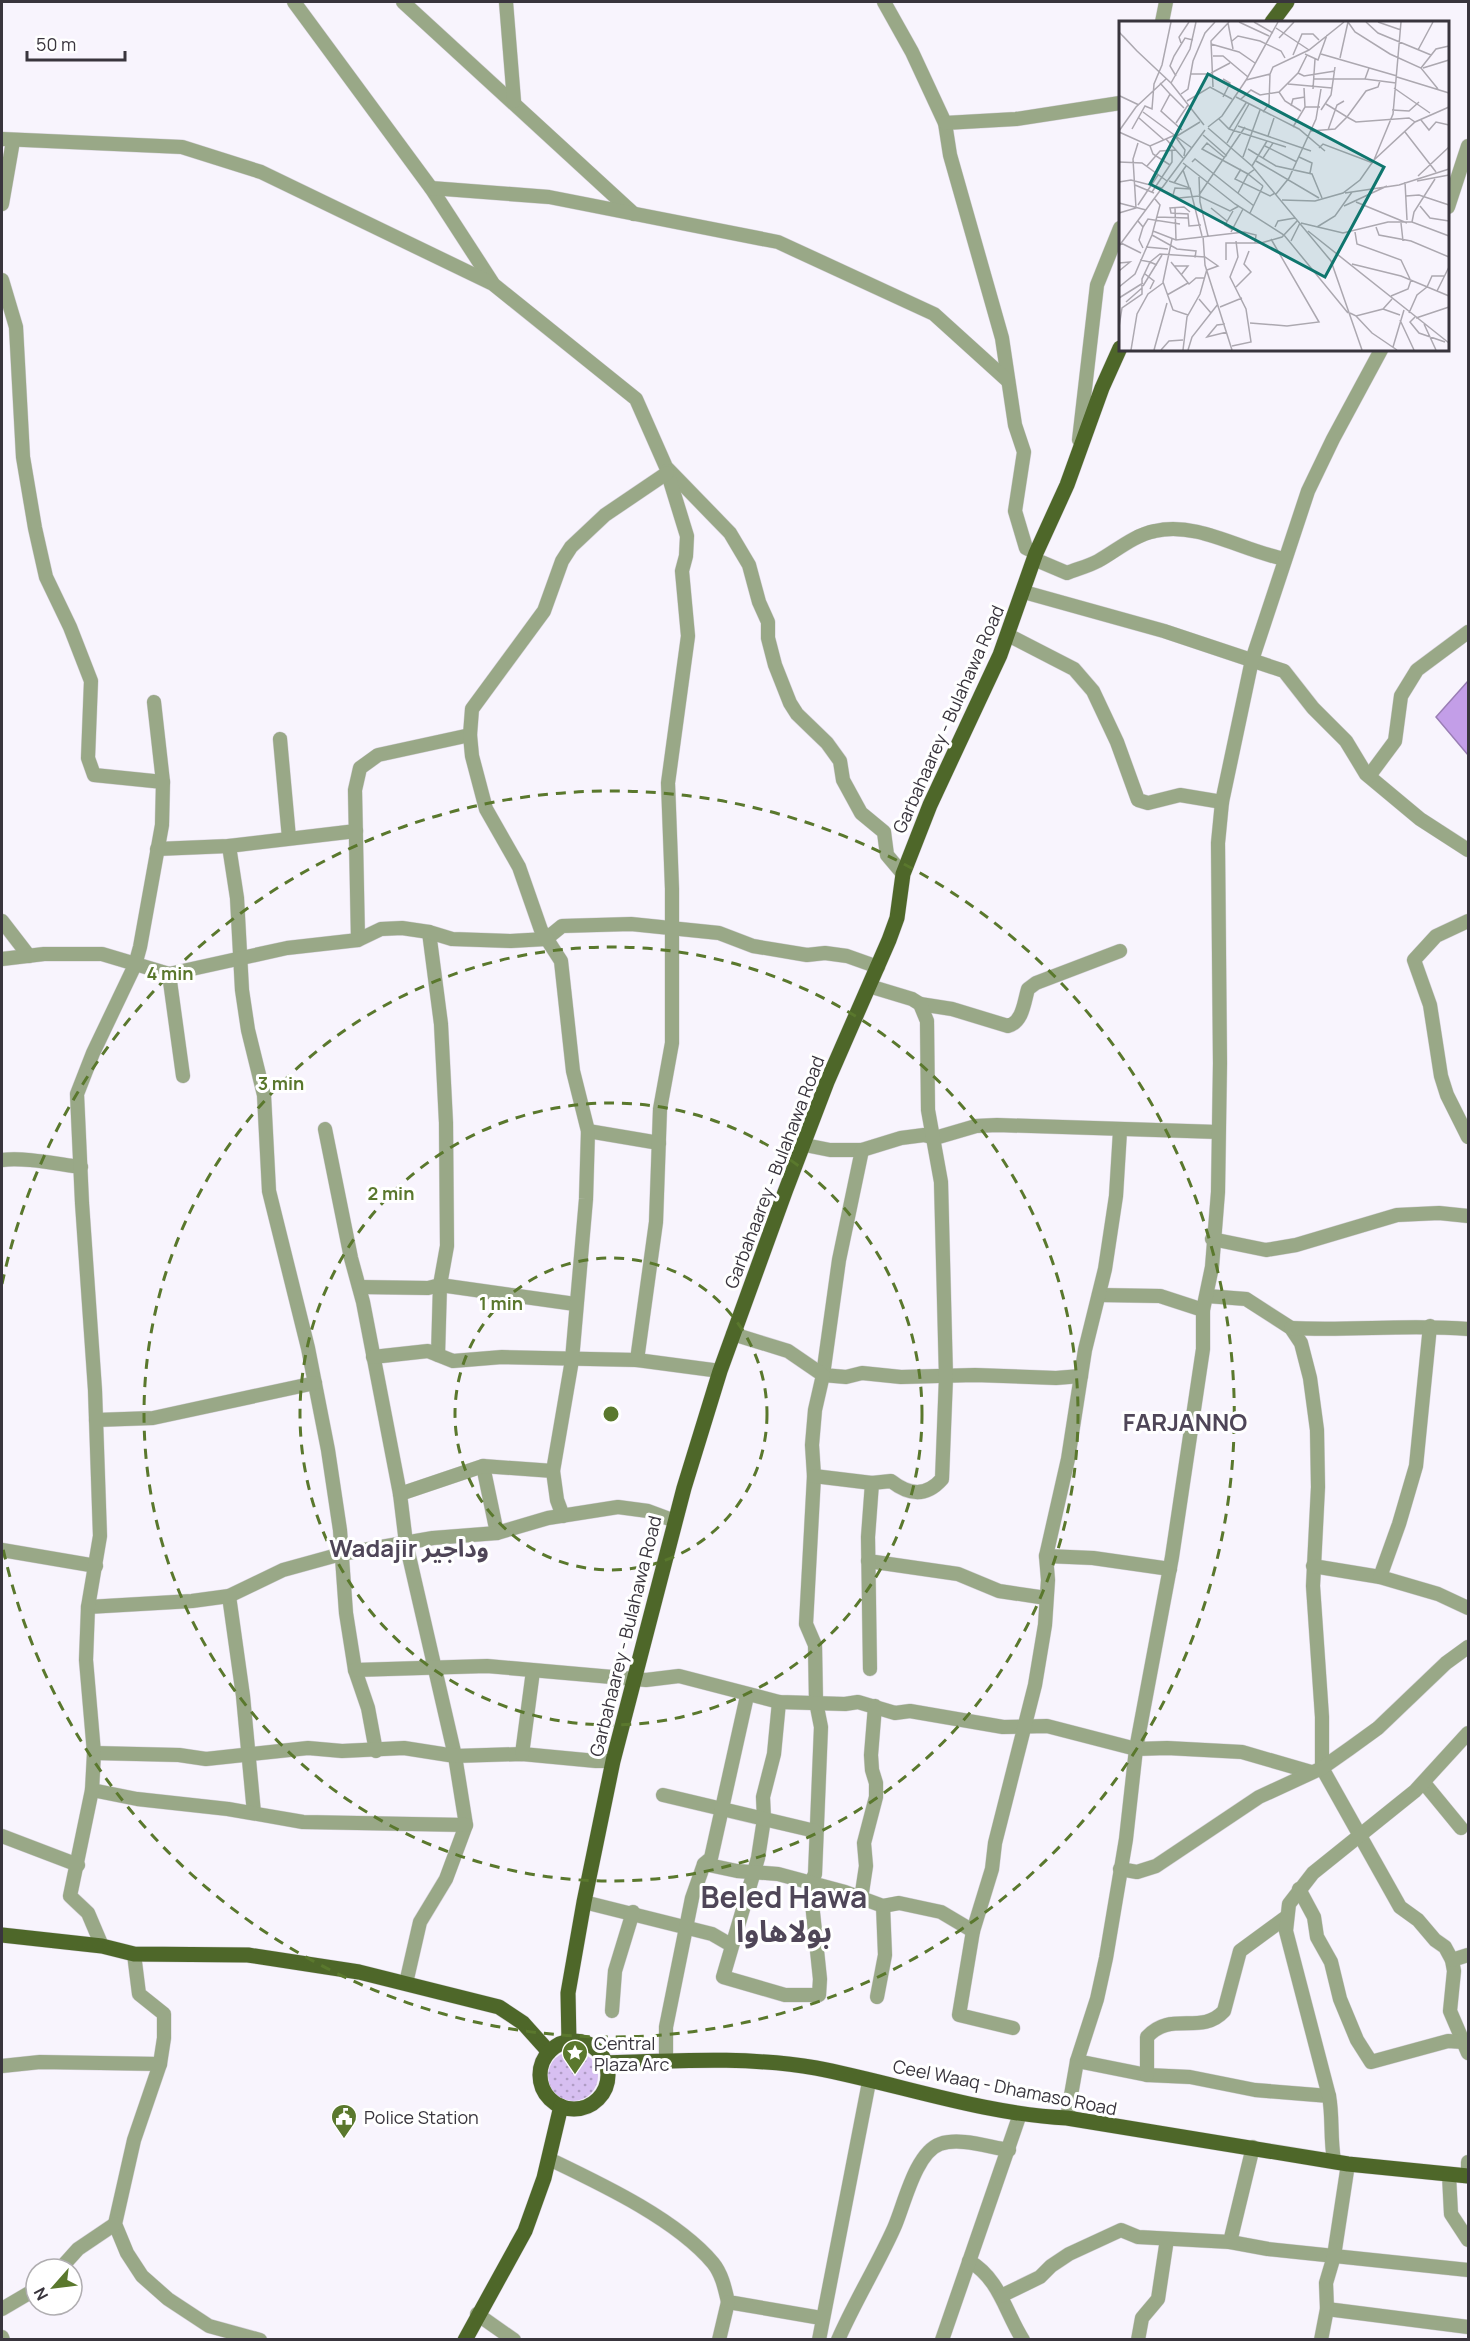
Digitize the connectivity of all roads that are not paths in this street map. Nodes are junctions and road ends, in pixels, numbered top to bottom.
1 (294, 2) edge
2 (404, 2) edge
3 (506, 2) edge
4 (884, 2) edge
5 (1166, 2) edge
6 (1287, 2) edge
7 (1162, 21) edge
8 (1273, 21) edge
9 (514, 101) junction
10 (1119, 104) edge
11 (945, 123) junction
12 (7, 140) edge
13 (1468, 146) edge
14 (431, 188) junction
15 (2, 204) edge
16 (1449, 204) edge
17 (634, 213) junction
18 (1119, 230) edge
19 (2, 280) edge
20 (493, 284) junction
21 (1119, 350) edge
22 (1380, 351) edge
23 (1008, 381) junction
24 (1078, 451) junction
25 (667, 470) junction
26 (1035, 556) junction
27 (1285, 559) junction
28 (1024, 591) junction
29 (1468, 632) edge
30 (1008, 635) junction
31 (1252, 660) junction
32 (154, 702) dead end
33 (470, 735) junction
34 (280, 739) dead end
35 (1369, 776) junction
36 (163, 782) junction
37 (1221, 802) junction
38 (356, 831) junction
39 (289, 838) junction
40 (229, 846) junction
41 (157, 849) junction
42 (1468, 850) edge
43 (903, 874) junction
44 (2, 921) edge
45 (1468, 921) edge
46 (673, 929) junction
47 (429, 932) junction
48 (546, 939) junction
49 (358, 940) junction
50 (1120, 951) dead end
51 (28, 956) junction
52 (2, 959) edge
53 (239, 961) junction
54 (135, 965) junction
55 (878, 967) junction
56 (169, 974) junction
57 (869, 986) junction
58 (920, 1004) junction
59 (183, 1076) dead end
60 (325, 1129) dead end
61 (588, 1131) junction
62 (1120, 1131) junction
63 (1218, 1132) junction
64 (1468, 1137) edge
65 (935, 1138) junction
66 (659, 1143) junction
67 (805, 1145) junction
68 (862, 1150) junction
69 (2, 1160) edge
70 (81, 1167) junction
71 (1468, 1216) edge
72 (1212, 1239) junction
73 (440, 1285) junction
74 (360, 1287) junction
75 (1099, 1295) junction
76 (1205, 1303) junction
77 (575, 1304) junction
78 (1430, 1326) junction
79 (1291, 1328) junction
80 (1468, 1329) edge
81 (733, 1334) junction
82 (438, 1355) junction
83 (373, 1357) junction
84 (572, 1359) junction
85 (637, 1360) junction
86 (720, 1371) junction
87 (823, 1375) junction
88 (1081, 1376) junction
89 (946, 1377) junction
90 (315, 1383) junction
91 (96, 1420) junction
92 (483, 1466) junction
93 (553, 1471) junction
94 (814, 1476) junction
95 (872, 1483) junction
96 (400, 1494) junction
97 (563, 1516) junction
98 (675, 1521) junction
99 (497, 1533) junction
100 (406, 1543) junction
101 (2, 1550) edge
102 (341, 1554) junction
103 (1046, 1556) junction
104 (868, 1561) junction
105 (96, 1566) junction
106 (1314, 1566) junction
107 (1170, 1569) junction
108 (1380, 1577) junction
109 (230, 1596) junction
110 (1046, 1598) junction
111 (88, 1607) junction
112 (1468, 1608) edge
113 (1468, 1647) edge
114 (433, 1668) junction
115 (870, 1669) dead end
116 (355, 1670) junction
117 (533, 1671) junction
118 (636, 1678) junction
119 (747, 1696) junction
120 (779, 1702) junction
121 (816, 1702) junction
122 (875, 1706) junction
123 (1026, 1725) junction
124 (1468, 1733) edge
125 (1136, 1749) junction
126 (376, 1751) junction
127 (94, 1753) junction
128 (522, 1754) junction
129 (247, 1756) junction
130 (455, 1756) junction
131 (613, 1761) junction
132 (1316, 1770) junction
133 (1424, 1783) junction
134 (92, 1790) junction
135 (663, 1795) dead end
136 (722, 1811) junction
137 (254, 1813) junction
138 (764, 1819) junction
139 (466, 1825) junction
140 (1461, 1828) dead end
141 (815, 1831) junction
142 (1361, 1835) junction
143 (2, 1836) edge
144 (704, 1864) junction
145 (78, 1865) junction
146 (1120, 1869) junction
147 (753, 1872) junction
148 (810, 1884) junction
149 (1299, 1889) junction
150 (861, 1899) junction
151 (584, 1902) junction
152 (883, 1906) junction
153 (633, 1912) junction
154 (1285, 1918) junction
155 (687, 1928) junction
156 (973, 1931) junction
157 (2, 1935) edge
158 (731, 1945) junction
159 (102, 1946) junction
160 (134, 1954) junction
161 (1468, 1955) edge
162 (1452, 1960) junction
163 (406, 1983) junction
164 (877, 1997) dead end
165 (612, 2011) dead end
166 (1013, 2028) dead end
167 (569, 2042) junction
168 (1466, 2047) edge
169 (549, 2052) junction
170 (666, 2061) junction
171 (1077, 2061) junction
172 (605, 2063) junction
173 (160, 2064) junction
174 (2, 2066) edge
175 (1147, 2075) junction
176 (869, 2082) junction
177 (1329, 2096) junction
178 (561, 2106) junction
179 (1020, 2114) junction
180 (1067, 2118) junction
181 (1253, 2147) junction
182 (1009, 2150) junction
183 (549, 2159) junction
184 (1341, 2162) junction
185 (1468, 2172) edge
186 (1449, 2175) junction
187 (115, 2224) junction
188 (1167, 2240) junction
189 (1468, 2240) edge
190 (1230, 2242) junction
191 (1334, 2256) junction
192 (71, 2257) edge
193 (969, 2261) junction
194 (1468, 2270) edge
195 (24, 2296) edge
196 (1001, 2296) junction
197 (728, 2302) junction
198 (1327, 2308) junction
199 (2, 2309) edge
200 (477, 2314) junction
201 (821, 2318) junction
202 (1468, 2327) edge
203 (260, 2340) edge
204 (465, 2340) edge
205 (514, 2340) edge
206 (719, 2340) edge
207 (819, 2340) edge
208 (838, 2340) edge
209 (942, 2340) edge
210 (1023, 2340) edge
211 (1138, 2340) edge
212 (1321, 2340) edge

1 - 14 street
2 - 9 street
3 - 9 street
4 - 11 street
5 - 7 street
6 - 8 main road
9 - 17 street
10 - 11 street
11 - 23 street
12 - 15 street
12 - 20 street
13 - 16 street
14 - 17 street
14 - 20 street
17 - 23 street
18 - 24 street
19 - 36 street
20 - 25 street
21 - 24 main road, Garbahaarey - Bulahawa Road
22 - 27 street
23 - 26 street
24 - 26 main road, Garbahaarey - Bulahawa Road
25 - 33 street
25 - 43 street
25 - 46 street
26 - 27 street
26 - 28 main road, Garbahaarey - Bulahawa Road
27 - 31 street
28 - 30 main road, Garbahaarey - Bulahawa Road
28 - 31 street
29 - 35 street
30 - 37 street
30 - 43 main road, Garbahaarey - Bulahawa Road
31 - 35 street
31 - 37 street
32 - 36 street
33 - 38 street
33 - 48 street
34 - 39 street
35 - 42 street
36 - 41 street
37 - 63 street
38 - 39 street
38 - 49 street
39 - 40 street
40 - 41 street
40 - 53 street
41 - 54 street
43 - 55 main road, Garbahaarey - Bulahawa Road
44 - 51 street
45 - 64 street
46 - 48 street
46 - 55 street
46 - 66 street
47 - 48 street
47 - 49 street
47 - 73 street
48 - 61 street
49 - 53 street
50 - 58 street
51 - 52 street
51 - 54 street
53 - 56 street
53 - 90 street
54 - 56 street
54 - 70 street
55 - 57 main road, Garbahaarey - Bulahawa Road
56 - 59 street
57 - 58 street
57 - 67 main road, Garbahaarey - Bulahawa Road
58 - 65 street
60 - 74 street
61 - 66 street
61 - 77 street
62 - 63 street
62 - 65 street
62 - 75 street
63 - 72 street
65 - 68 street
65 - 89 street
66 - 85 street
67 - 68 street
67 - 81 main road, Garbahaarey - Bulahawa Road
68 - 87 street
69 - 70 street
70 - 91 street
71 - 72 street
72 - 76 street
73 - 74 street
73 - 77 street
73 - 82 street
74 - 83 street
75 - 76 street
75 - 88 street
76 - 79 street
76 - 107 street
77 - 84 street
78 - 79 street
78 - 80 street
78 - 108 street
79 - 106 street
81 - 86 main road, Garbahaarey - Bulahawa Road
81 - 87 street
82 - 83 street
82 - 84 street
83 - 96 street
84 - 85 street
84 - 93 street
85 - 86 street
86 - 98 main road, Garbahaarey - Bulahawa Road
87 - 89 street
87 - 94 street
88 - 89 street
88 - 103 street
89 - 95 street
90 - 91 street
90 - 102 street
91 - 105 street
92 - 93 street
92 - 96 street
92 - 99 street
93 - 97 street
94 - 95 street
94 - 121 street
95 - 104 street
96 - 100 street
97 - 98 street
97 - 99 street
98 - 118 main road, Garbahaarey - Bulahawa Road
99 - 100 street
100 - 102 street
100 - 114 street
101 - 105 street
102 - 109 street
102 - 116 street
103 - 107 street
103 - 110 street
104 - 110 street
104 - 115 street
105 - 111 street
106 - 108 street
106 - 132 street
107 - 125 street
108 - 112 street
109 - 111 street
109 - 129 street
110 - 123 street
111 - 127 street
113 - 132 street
114 - 116 street
114 - 117 street
114 - 130 street
116 - 126 street
117 - 118 street
117 - 128 street
118 - 119 street
118 - 131 main road, Garbahaarey - Bulahawa Road
119 - 120 street
119 - 136 street
120 - 121 street
120 - 138 street
121 - 122 street
121 - 141 street
122 - 123 street
122 - 150 street
123 - 125 street
123 - 156 street
124 - 133 street
125 - 132 street
125 - 146 street
126 - 129 street
126 - 130 street
127 - 129 street
127 - 134 street
128 - 130 street
128 - 131 street
129 - 137 street
130 - 139 street
131 - 151 main road, Garbahaarey - Bulahawa Road
132 - 142 street
132 - 146 street
133 - 140 street
133 - 142 street
134 - 137 street
134 - 145 street
135 - 136 street
136 - 138 street
136 - 144 street
137 - 139 street
138 - 141 street
138 - 147 street
139 - 163 street
141 - 148 street
142 - 149 street
142 - 162 street
143 - 145 street
144 - 147 street
144 - 155 street
145 - 159 street
146 - 171 street
147 - 148 street
147 - 158 street
148 - 150 street
148 - 158 street
149 - 154 street
149 - 168 street
150 - 152 street
151 - 153 street
151 - 167 main road, Garbahaarey - Bulahawa Road
152 - 156 street
152 - 164 street
153 - 155 street
153 - 165 street
154 - 175 street
154 - 177 street
155 - 158 street
155 - 170 street
156 - 166 street
157 - 159 main road
159 - 160 main road
160 - 163 main road
160 - 173 street
161 - 162 street
162 - 168 street
163 - 169 main road
167 - 169 main road
167 - 172 main road
169 - 178 main road
170 - 172 main road, Ceel Waaq - Dhamaso Road
170 - 176 main road, Ceel Waaq - Dhamaso Road
171 - 175 street
171 - 180 street
172 - 178 main road
173 - 174 street
173 - 187 street
175 - 177 street
176 - 179 main road, Ceel Waaq - Dhamaso Road
176 - 201 street
177 - 184 street
178 - 183 main road
179 - 180 main road, Ceel Waaq - Dhamaso Road
179 - 182 street
180 - 181 main road, Ceel Waaq - Dhamaso Road
181 - 184 main road, Ceel Waaq - Dhamaso Road
181 - 190 street
182 - 193 street
182 - 208 street
183 - 197 street
183 - 200 main road
184 - 186 main road, Ceel Waaq - Dhamaso Road
184 - 191 street
185 - 186 main road, Ceel Waaq - Dhamaso Road
186 - 189 street
187 - 192 street
187 - 203 street
188 - 190 street
188 - 196 street
188 - 211 street
190 - 191 street
191 - 194 street
191 - 198 street
193 - 196 street
193 - 209 street
195 - 199 street
196 - 210 street
197 - 201 street
197 - 206 street
198 - 202 street
198 - 212 street
200 - 204 main road
200 - 205 street
201 - 207 street

